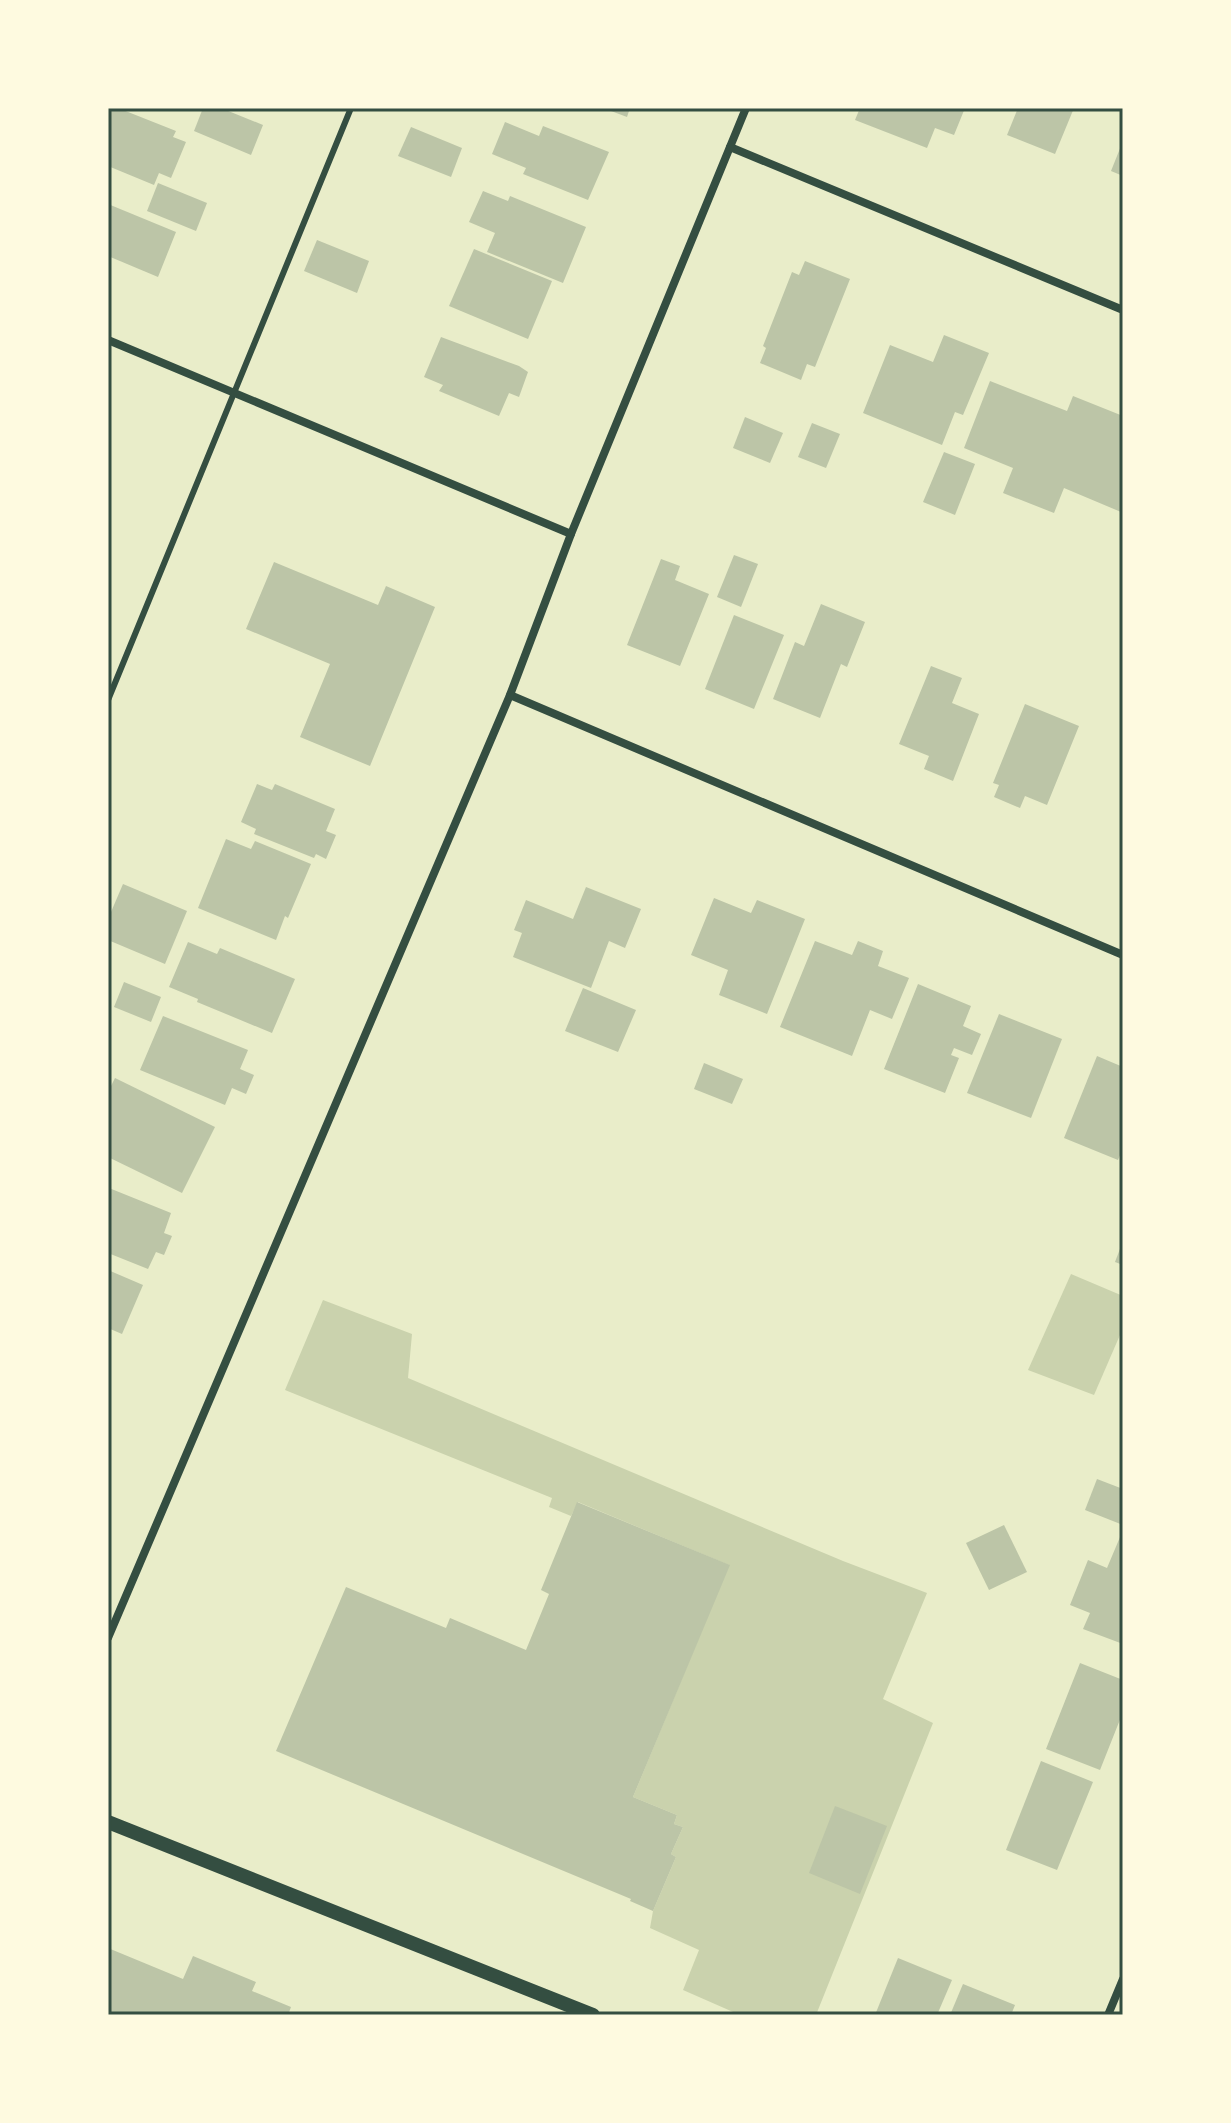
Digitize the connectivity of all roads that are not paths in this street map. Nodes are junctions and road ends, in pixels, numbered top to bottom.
1 (351, 108) edge
2 (746, 108) edge
3 (730, 147) junction
4 (1123, 310) edge
5 (108, 340) edge
6 (234, 392) junction
7 (571, 534) junction
8 (510, 695) junction
9 (108, 700) edge
10 (1123, 955) edge
11 (108, 1638) edge
12 (108, 1822) edge
13 (1123, 1979) edge
14 (593, 2015) edge
15 (1108, 2015) edge

1 - 6 lane
2 - 3 street
3 - 4 street
3 - 7 street
5 - 6 street
6 - 7 street
6 - 9 lane
7 - 8 street
8 - 10 street
8 - 11 street
12 - 14 street
13 - 15 street

